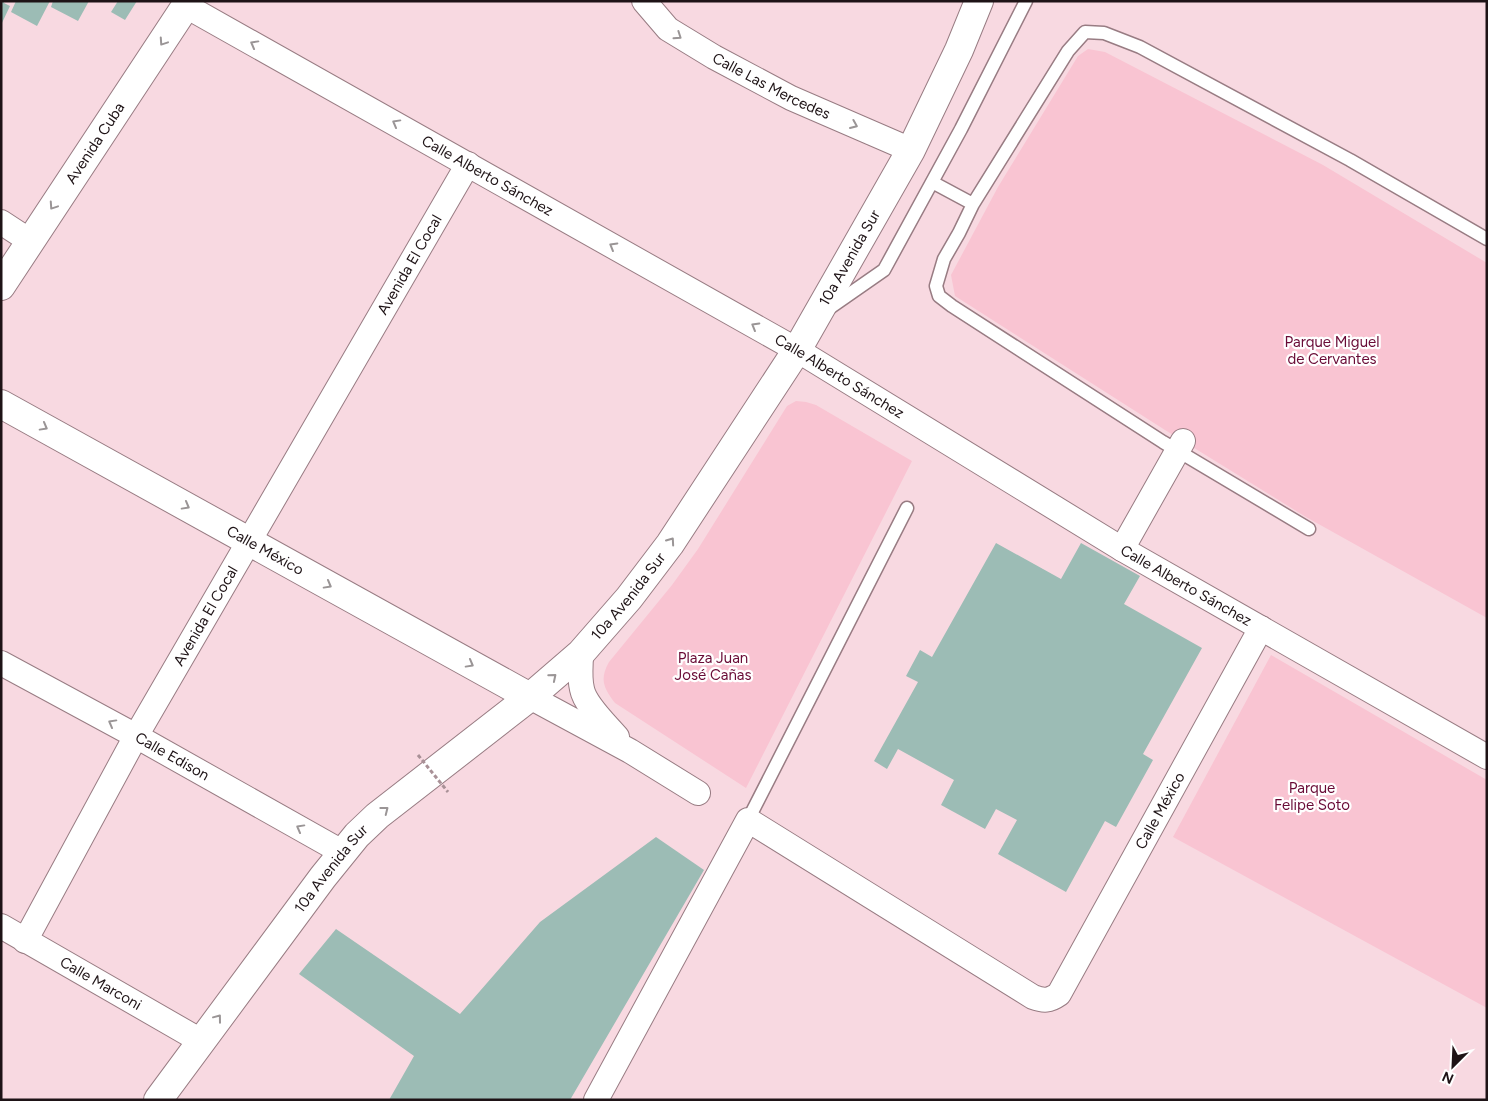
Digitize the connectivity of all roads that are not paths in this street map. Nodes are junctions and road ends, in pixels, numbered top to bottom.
1 (644, 1) edge
2 (979, 1) edge
3 (1026, 1) edge
4 (188, 4) edge
5 (912, 150) junction
6 (468, 164) junction
7 (932, 182) junction
8 (973, 204) junction
9 (1, 222) edge
10 (1487, 239) edge
11 (30, 241) junction
12 (1, 286) edge
13 (816, 318) junction
14 (797, 350) junction
15 (1, 404) edge
16 (1180, 445) junction
17 (907, 508) dead end
18 (1309, 528) dead end
19 (250, 542) junction
20 (1122, 548) junction
21 (1260, 628) junction
22 (582, 653) junction
23 (1, 663) edge
24 (530, 697) junction
25 (136, 736) junction
26 (630, 751) junction
27 (1487, 758) edge
28 (698, 793) dead end
29 (748, 820) junction
30 (342, 852) junction
31 (1, 926) edge
32 (25, 940) junction
33 (201, 1041) junction
34 (158, 1100) edge
35 (596, 1100) edge

1 -> 5 street, Calle Las Mercedes
2 - 5 main road, 10a Avenida Sur
3 - 7 lane
6 -> 4 street, Calle Alberto Sánchez
4 -> 11 main road, Avenida Cuba
5 - 13 main road, 10a Avenida Sur
14 -> 6 street, Calle Alberto Sánchez
6 - 19 street, Avenida El Cocal
7 - 8 lane
7 - 13 lane
8 - 10 lane
8 - 16 lane
9 - 11 street
11 - 12 main road, Avenida Cuba
13 - 14 main road, 10a Avenida Sur
14 - 20 street, Calle Alberto Sánchez
22 -> 14 main road, 10a Avenida Sur
15 -> 19 main road, Calle México
16 - 18 lane
16 - 20 street
17 - 29 lane
19 -> 24 main road, Calle México
19 - 25 street, Avenida El Cocal
20 - 21 street, Calle Alberto Sánchez
21 - 27 street, Calle Alberto Sánchez
21 - 29 street, Calle México
24 -> 22 main road, 10a Avenida Sur
22 - 26 street
25 -> 23 street, Calle Edison
24 - 26 street
30 -> 24 main road, 10a Avenida Sur
30 -> 25 street, Calle Edison
25 - 32 street, Avenida El Cocal
26 - 28 street
29 - 35 street
33 -> 30 main road, 10a Avenida Sur
31 - 32 street, Calle Marconi
32 - 33 street, Calle Marconi
33 - 34 main road, 10a Avenida Sur

